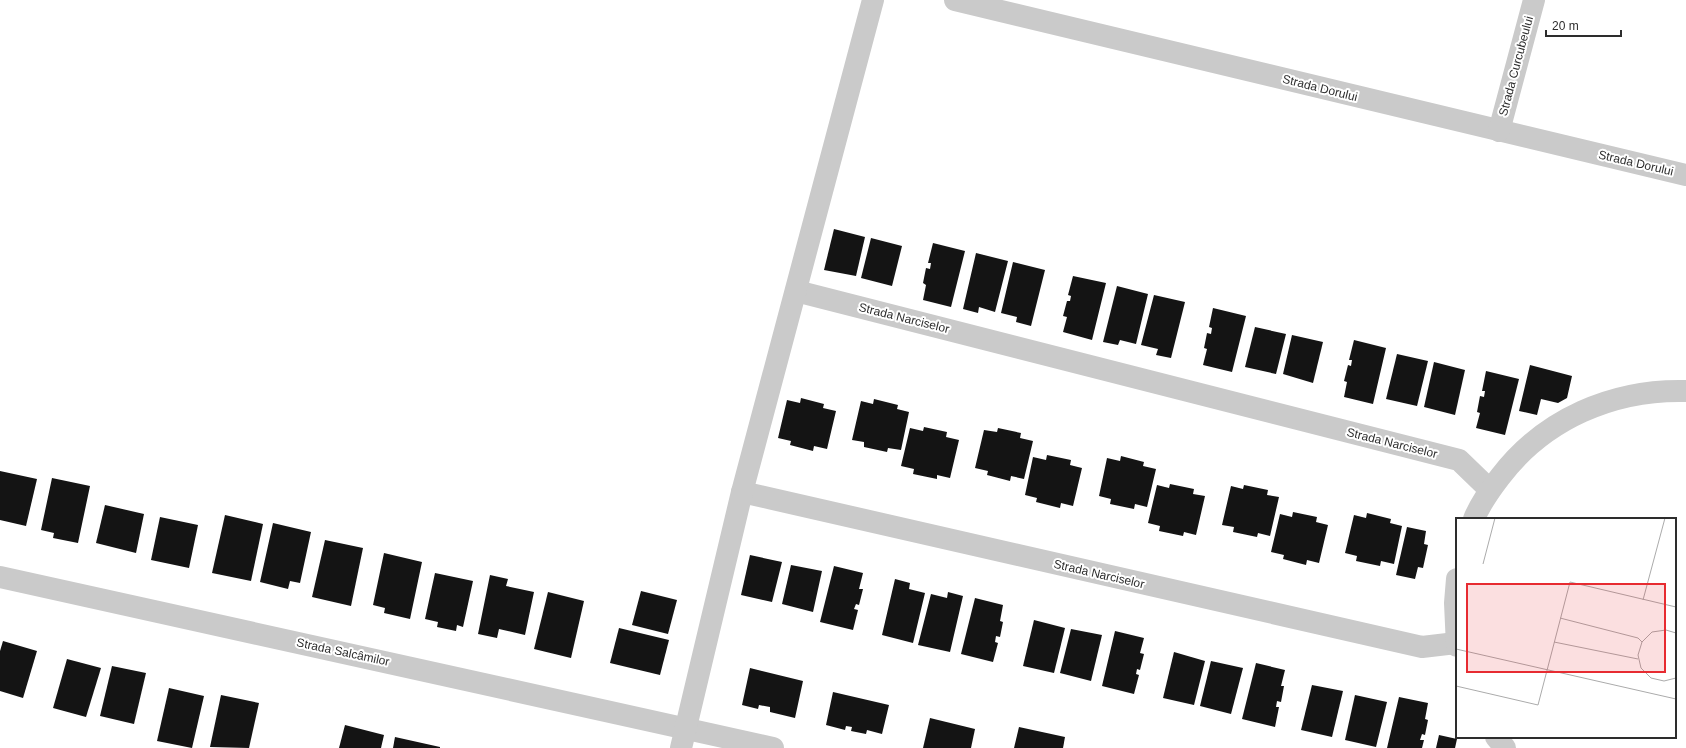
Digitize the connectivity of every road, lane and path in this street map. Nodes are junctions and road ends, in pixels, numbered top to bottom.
1 (873, 0) edge
2 (955, 0) edge
3 (1534, 0) edge
4 (1499, 131) junction
5 (1686, 175) edge
6 (796, 291) junction
7 (1686, 391) edge
8 (1490, 490) junction
9 (742, 492) junction
10 (1475, 518) edge
11 (0, 577) edge
12 (1456, 591) edge
13 (1456, 624) edge
14 (1456, 644) edge
15 (683, 738) edge
16 (1497, 738) edge
17 (773, 748) edge
18 (1505, 748) edge

1 - 6 street
2 - 4 street, Strada Dorului
3 - 4 street, Strada Curcubeului
4 - 5 street, Strada Dorului
6 - 8 street, Strada Narciselor
6 - 9 street
7 - 8 street
8 - 10 street
9 - 14 street, Strada Narciselor
9 - 15 street
11 - 15 street, Strada Salcâmilor
12 - 13 street, Strada Narciselor
15 - 17 street, Strada Salcâmilor
16 - 18 street

